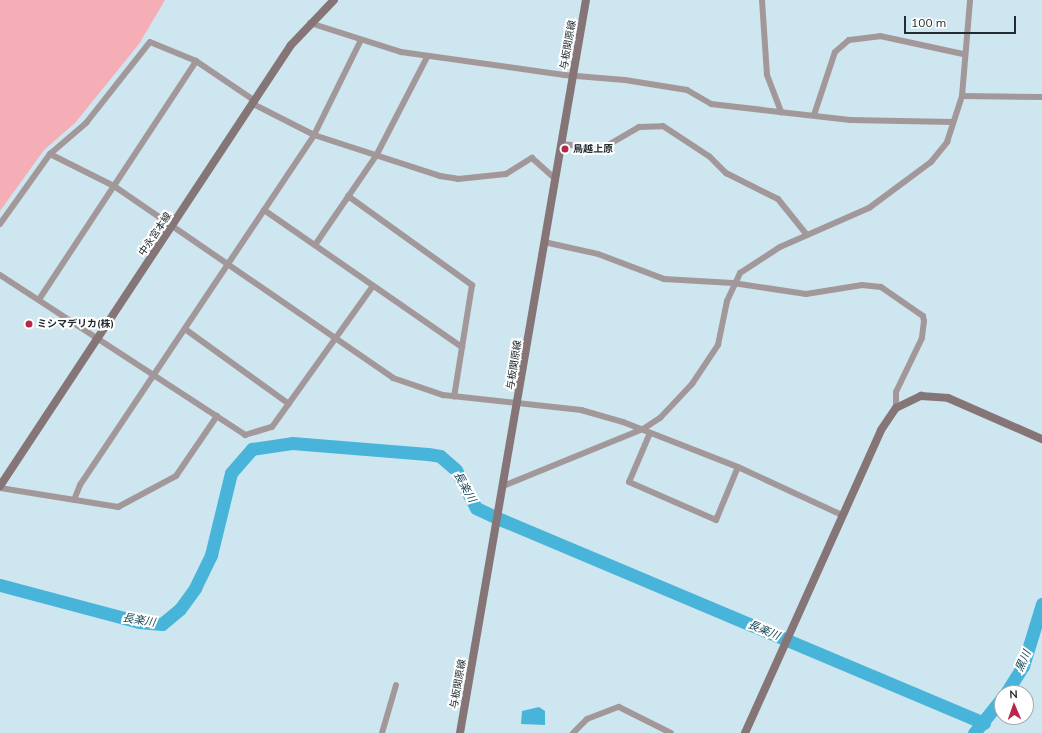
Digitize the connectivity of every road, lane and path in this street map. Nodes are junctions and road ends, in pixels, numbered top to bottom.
1 (334, 0) edge
2 (586, 0) edge
3 (762, 0) edge
4 (970, 0) edge
5 (310, 23) junction
6 (360, 42) junction
7 (963, 54) junction
8 (427, 57) junction
9 (196, 61) junction
10 (572, 76) junction
11 (962, 96) junction
12 (1042, 97) edge
13 (254, 102) junction
14 (781, 112) junction
15 (814, 115) junction
16 (953, 122) junction
17 (314, 135) junction
18 (561, 144) junction
19 (50, 154) junction
20 (376, 156) junction
21 (554, 178) junction
22 (114, 186) junction
23 (348, 196) junction
24 (264, 210) junction
25 (0, 224) edge
26 (173, 225) junction
27 (807, 235) junction
28 (544, 242) junction
29 (315, 245) junction
30 (228, 264) junction
31 (0, 275) edge
32 (733, 283) junction
33 (373, 286) junction
34 (40, 298) junction
35 (185, 329) junction
36 (98, 338) junction
37 (334, 340) junction
38 (462, 347) junction
39 (154, 374) junction
40 (454, 397) junction
41 (518, 403) junction
42 (289, 404) junction
43 (896, 408) junction
44 (216, 416) junction
45 (643, 429) junction
46 (650, 433) junction
47 (1042, 439) edge
48 (738, 467) junction
49 (503, 486) junction
50 (0, 487) edge
51 (74, 500) junction
52 (842, 515) junction
53 (396, 685) dead end
54 (382, 733) edge
55 (460, 733) edge
56 (573, 733) edge
57 (671, 733) edge
58 (745, 733) edge

1 - 5 main road, 中永宮本線
2 - 10 main road, 与板関原線
3 - 14 street
4 - 7 street
5 - 6 street
5 - 13 main road, 中永宮本線
6 - 8 street
6 - 17 street
7 - 11 street
7 - 15 street
8 - 10 street
8 - 20 street
9 - 13 street
9 - 19 street
9 - 22 street
10 - 14 street
10 - 18 main road, 与板関原線
11 - 12 street
11 - 16 street
13 - 17 street
13 - 26 main road, 中永宮本線
14 - 15 street
15 - 16 street
16 - 27 street
17 - 20 street
17 - 24 street
18 - 21 main road, 与板関原線
18 - 27 street
19 - 22 street
19 - 25 street
20 - 21 street
20 - 23 street
21 - 28 main road, 与板関原線
22 - 26 street
22 - 34 street
23 - 29 street
23 - 38 street
24 - 29 street
24 - 30 street
26 - 30 street
26 - 36 main road, 中永宮本線
27 - 32 street
28 - 32 street
28 - 41 main road, 与板関原線
29 - 33 street
30 - 35 street
30 - 37 street
31 - 34 street
32 - 43 street
32 - 45 street
33 - 37 street
33 - 38 street
34 - 36 street
35 - 39 street
35 - 42 street
36 - 39 street
36 - 50 main road, 中永宮本線
37 - 40 street
37 - 42 street
38 - 40 street
39 - 44 street
39 - 51 street
40 - 41 street
41 - 45 street
41 - 49 main road, 与板関原線
42 - 44 street
43 - 47 main road
43 - 52 main road
44 - 51 street
45 - 46 street
45 - 49 street
46 - 48 street
46 - 48 street
48 - 52 street
49 - 55 main road, 与板関原線
50 - 51 street
52 - 58 main road
53 - 54 street
56 - 57 street

